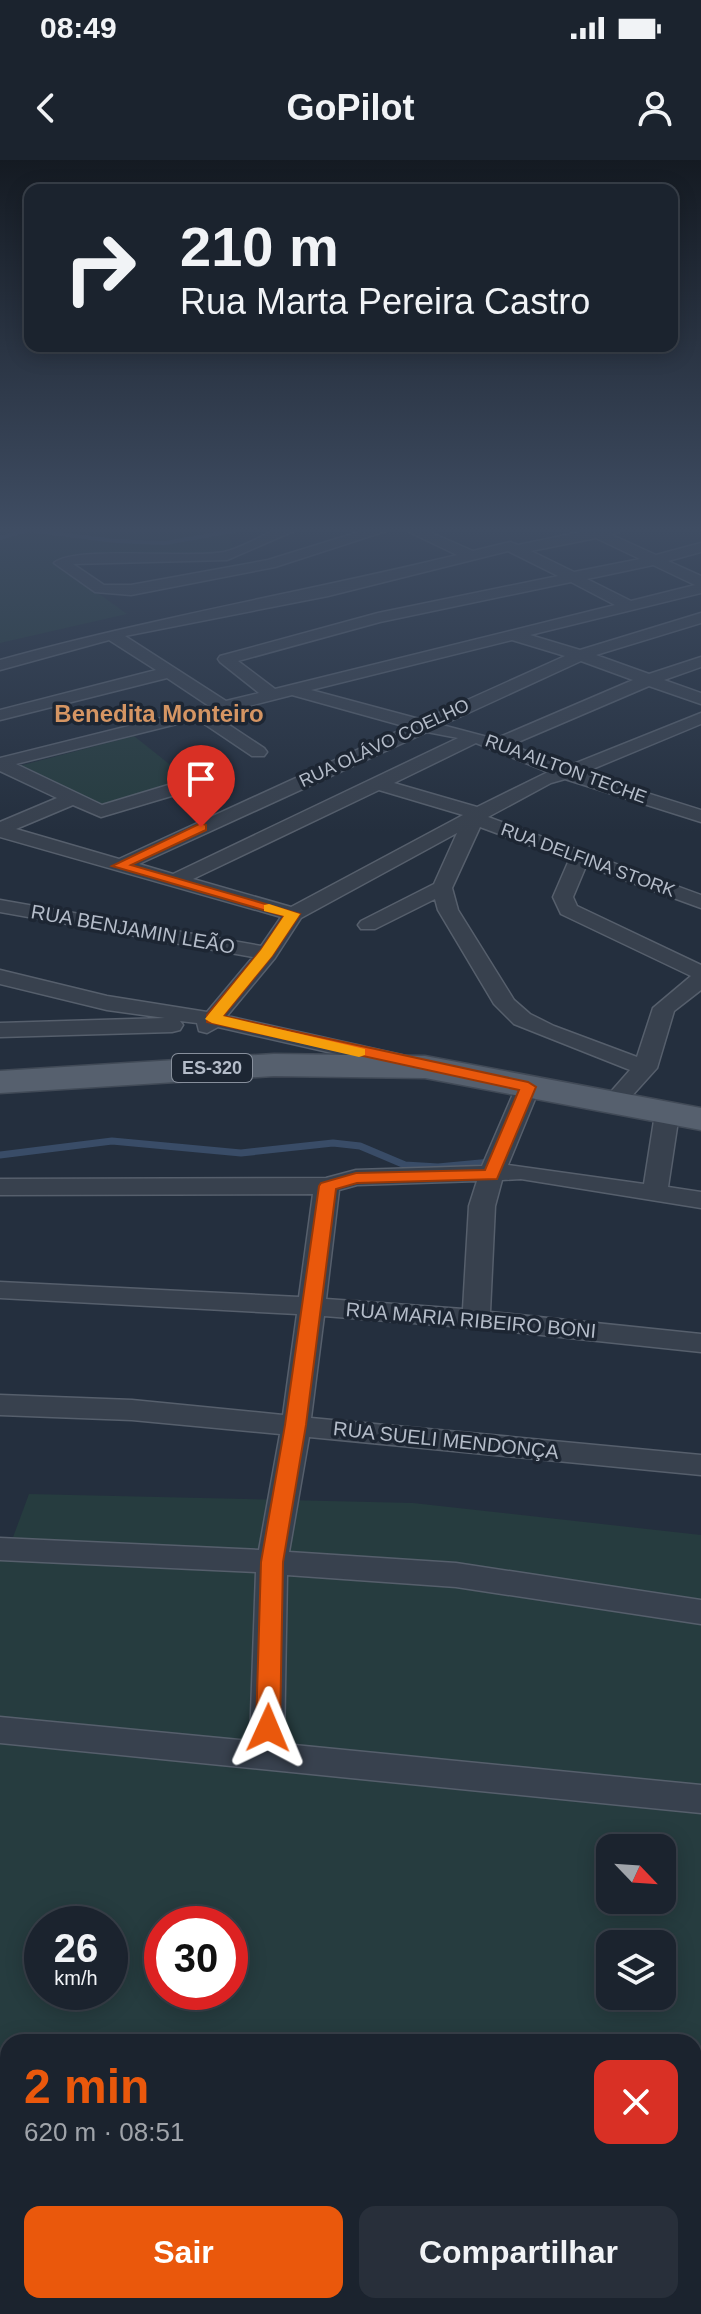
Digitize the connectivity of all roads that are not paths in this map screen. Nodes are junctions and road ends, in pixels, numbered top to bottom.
1 (129, 631) edge
2 (332, 631) edge
3 (534, 631) edge
4 (660, 631) edge
5 (111, 634) junction
6 (513, 636) junction
7 (580, 655) junction
8 (701, 662) edge
9 (0, 665) edge
10 (169, 672) junction
11 (648, 680) junction
12 (292, 690) junction
13 (272, 695) junction
14 (701, 699) edge
15 (223, 707) junction
16 (200, 713) junction
17 (0, 715) edge
18 (701, 718) edge
19 (422, 725) junction
20 (475, 737) junction
21 (701, 737) edge
22 (495, 745) junction
23 (258, 752) dead end
24 (0, 764) edge
25 (576, 776) junction
26 (198, 782) dead end
27 (376, 783) junction
28 (701, 796) edge
29 (73, 798) junction
30 (672, 807) junction
31 (477, 816) junction
32 (701, 816) edge
33 (0, 830) edge
34 (580, 858) junction
35 (119, 866) junction
36 (173, 881) junction
37 (442, 888) junction
38 (701, 902) edge
39 (0, 906) edge
40 (293, 914) junction
41 (368, 925) dead end
42 (267, 953) junction
43 (701, 976) edge
44 (1, 981) edge
45 (98, 1013) junction
46 (205, 1023) junction
47 (0, 1030) edge
48 (276, 1049) junction
49 (645, 1068) junction
50 (0, 1082) edge
51 (528, 1087) junction
52 (613, 1103) junction
53 (684, 1116) edge
54 (491, 1175) junction
55 (327, 1186) junction
56 (0, 1187) edge
57 (655, 1192) junction
58 (701, 1200) edge
59 (0, 1290) edge
60 (311, 1306) junction
61 (476, 1319) junction
62 (701, 1343) edge
63 (0, 1405) edge
64 (296, 1425) junction
65 (701, 1465) edge
66 (0, 1549) edge
67 (272, 1562) junction
68 (701, 1612) edge
69 (0, 1730) edge
70 (267, 1756) junction
71 (701, 1799) edge

1 - 5 street
2 - 13 street
3 - 6 street
4 - 7 street, RUA OLÁVO COELHO
5 - 9 street
5 - 10 street
6 - 7 street
6 - 12 street
7 - 11 street
7 - 19 street, RUA OLÁVO COELHO
8 - 11 street
10 - 15 street
10 - 17 street
11 - 14 street
11 - 22 street
12 - 13 street
12 - 19 street, RUA AILTON TECHE
13 - 15 street
15 - 16 street
16 - 23 street
16 - 24 street
18 - 25 street
19 - 20 street, RUA AILTON TECHE
19 - 35 street, RUA OLÁVO COELHO
20 - 22 street, RUA AILTON TECHE
20 - 27 street
21 - 25 street
22 - 25 street, RUA AILTON TECHE
24 - 29 street
25 - 30 street, RUA AILTON TECHE
25 - 31 street
26 - 29 street
27 - 31 street, RUA DELFINA STORK
27 - 36 street
28 - 30 street
29 - 33 street
30 - 32 street, RUA AILTON TECHE
31 - 34 street, RUA DELFINA STORK
31 - 37 street
31 - 40 street
33 - 35 street
34 - 38 street, RUA DELFINA STORK
34 - 43 street
35 - 36 street
36 - 40 street
37 - 41 street
37 - 49 street
39 - 42 street, RUA BENJAMIN LEÃO
40 - 42 street
42 - 46 street
43 - 49 street
44 - 45 street
45 - 46 street
45 - 47 street
46 - 48 street
48 - 50 main road, ES-320
48 - 51 main road, ES-320
49 - 52 street
51 - 52 main road, ES-320
51 - 54 street
52 - 53 main road, ES-320
53 - 57 street
54 - 55 street
54 - 57 street
54 - 61 street
55 - 56 street
55 - 60 street
57 - 58 street
59 - 60 street, RUA MARIA RIBEIRO BONI
60 - 61 street, RUA MARIA RIBEIRO BONI
60 - 64 street
61 - 62 street, RUA MARIA RIBEIRO BONI
63 - 64 street, RUA SUELI MENDONÇA
64 - 65 street, RUA SUELI MENDONÇA
64 - 67 street
66 - 67 street
67 - 68 street
67 - 70 street
69 - 70 street
70 - 71 street

